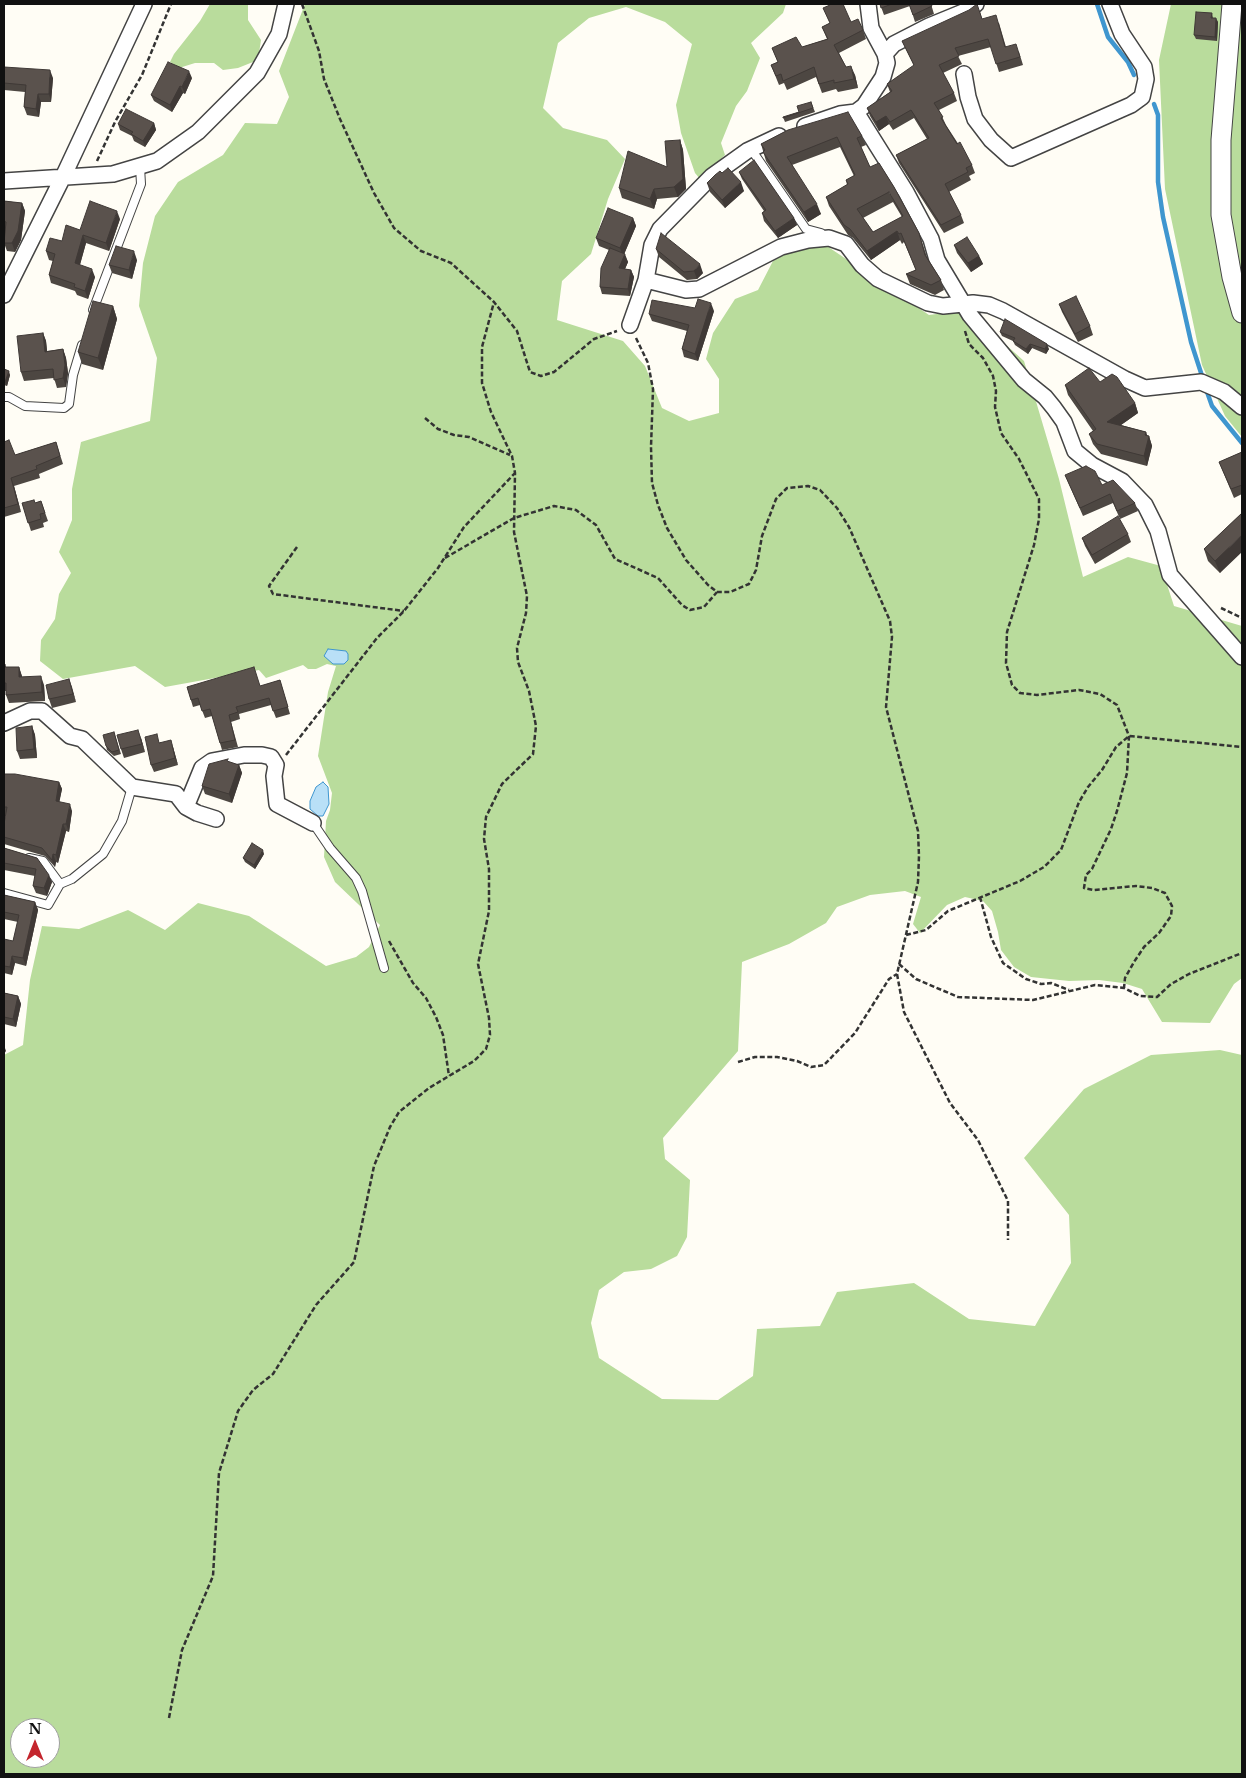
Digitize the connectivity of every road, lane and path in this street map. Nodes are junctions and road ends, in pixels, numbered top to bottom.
1 (144, 4) edge
2 (172, 4) edge
3 (286, 4) edge
4 (302, 4) edge
5 (868, 4) edge
6 (976, 4) edge
7 (1110, 4) edge
8 (1232, 4) edge
9 (885, 54) junction
10 (964, 74) dead end
11 (856, 112) junction
12 (751, 150) junction
13 (140, 167) junction
14 (90, 176) junction
15 (63, 177) junction
16 (4, 181) edge
17 (829, 238) junction
18 (646, 280) junction
19 (4, 295) edge
20 (494, 302) junction
21 (967, 310) junction
22 (1242, 313) edge
23 (89, 320) edge
24 (630, 325) junction
25 (83, 339) edge
26 (4, 397) edge
27 (1242, 407) edge
28 (425, 418) dead end
29 (512, 456) junction
30 (515, 473) junction
31 (514, 518) junction
32 (297, 547) dead end
33 (444, 558) junction
34 (717, 592) junction
35 (404, 611) junction
36 (1242, 657) edge
37 (4, 723) edge
38 (1129, 736) junction
39 (1242, 747) edge
40 (276, 765) junction
41 (132, 787) junction
42 (186, 807) junction
43 (216, 819) dead end
44 (313, 823) joint
45 (20, 855) edge
46 (60, 884) junction
47 (4, 893) edge
48 (980, 897) junction
49 (906, 935) junction
50 (387, 938) dead end
51 (1242, 952) edge
52 (899, 964) junction
53 (384, 968) dead end
54 (897, 974) junction
55 (1124, 988) junction
56 (1071, 990) junction
57 (738, 1062) dead end
58 (449, 1076) junction
59 (1008, 1240) dead end
60 (169, 1718) dead end

1 - 15 street
2 - 14 path
3 - 13 street
4 - 20 path
5 - 9 street
6 - 9 street
7 - 10 street
8 - 22 street
9 - 11 street
11 - 12 street
11 - 21 street
12 - 17 lane
12 - 18 street
13 - 14 street
13 - 23 lane
14 - 15 street
15 - 16 street
15 - 19 street
17 - 18 street
17 - 21 street
18 - 24 street
20 - 24 path
20 - 29 path
21 - 27 street
21 - 36 street
21 - 38 path
24 - 34 path
25 - 26 lane
28 - 29 path
29 - 30 path
30 - 31 path
30 - 33 path
31 - 33 path
31 - 34 path
31 - 58 path
32 - 35 path
33 - 35 path
34 - 49 path
35 - 40 path
37 - 41 street
38 - 39 path
38 - 48 path
38 - 55 path
40 - 42 street
40 - 44 street
41 - 42 street
41 - 46 lane
42 - 43 street
44 - 53 lane
45 - 46 lane
46 - 47 lane
48 - 49 path
48 - 56 path
49 - 52 path
50 - 58 path
51 - 55 path
52 - 54 path
52 - 56 path
54 - 57 path
54 - 59 path
55 - 56 path
58 - 60 path

